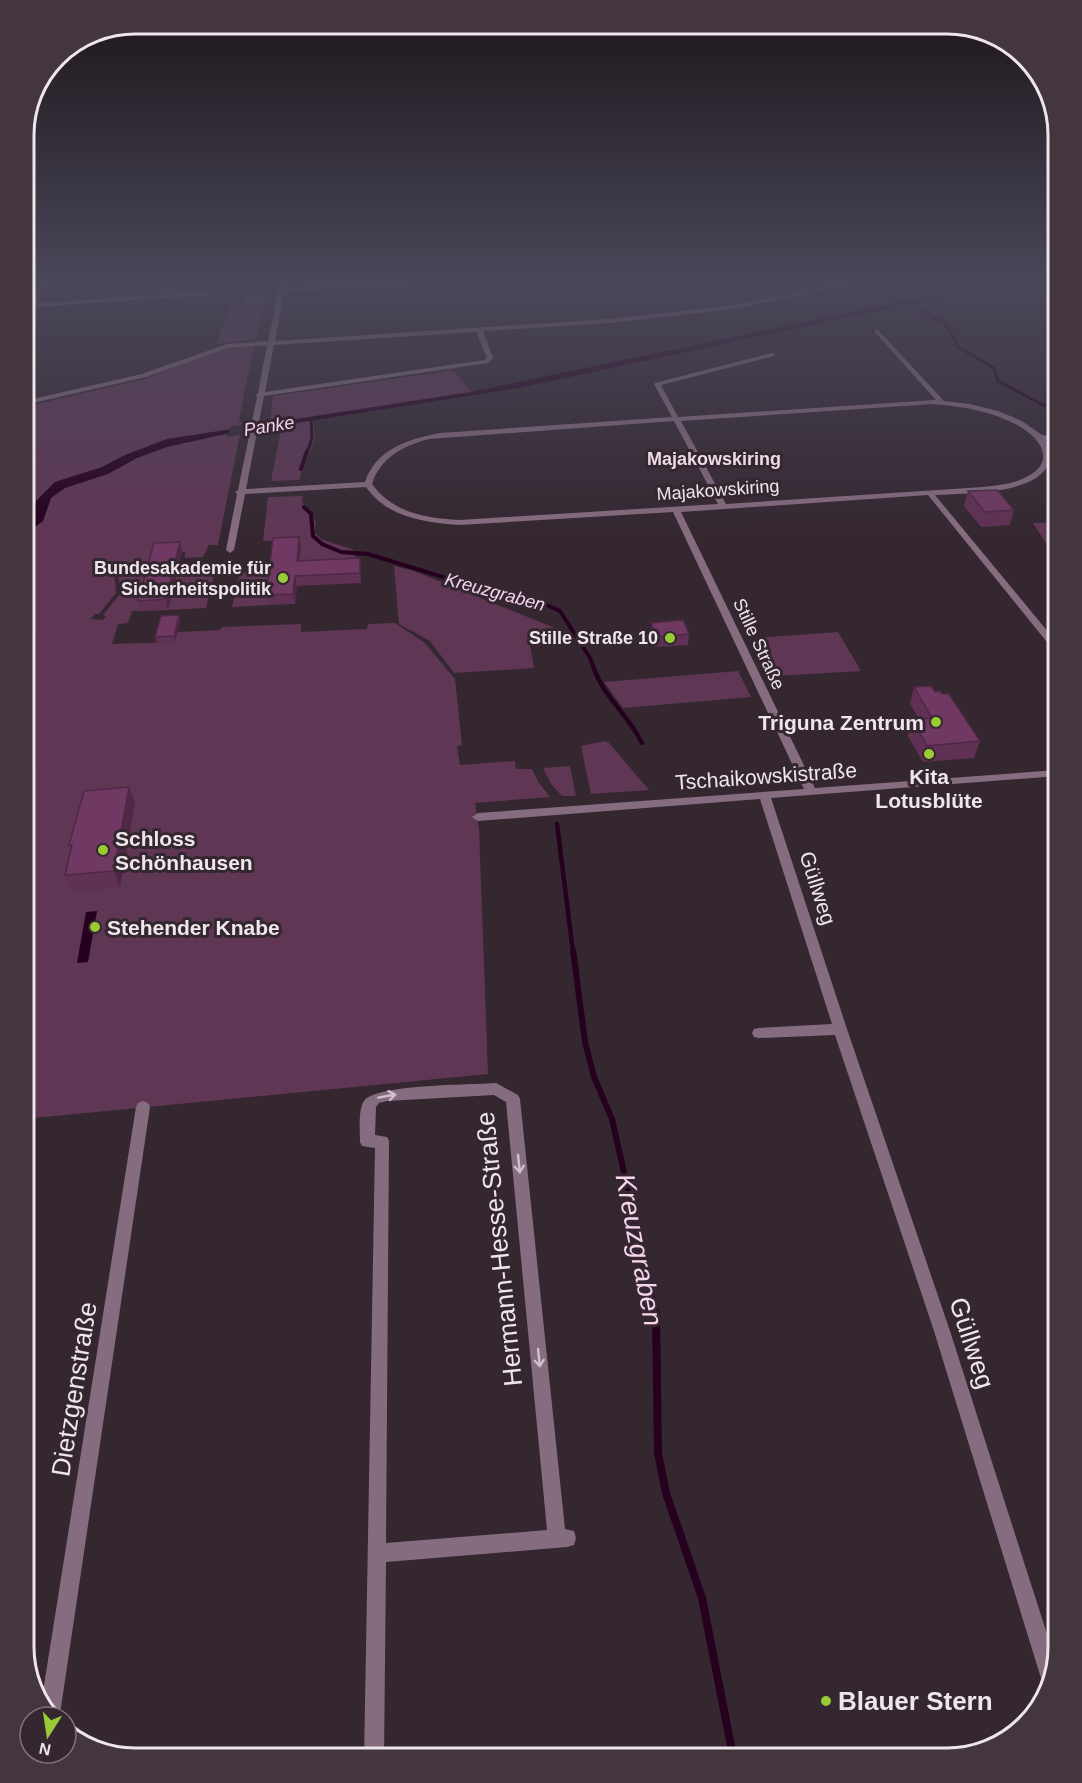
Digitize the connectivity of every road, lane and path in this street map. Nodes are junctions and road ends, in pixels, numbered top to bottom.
1 (169, 366) edge
2 (265, 366) edge
3 (457, 366) edge
4 (730, 366) edge
5 (910, 366) edge
6 (259, 395) junction
7 (35, 401) edge
8 (940, 402) junction
9 (676, 418) junction
10 (1039, 437) junction
11 (1048, 437) edge
12 (368, 484) junction
13 (239, 492) junction
14 (930, 493) junction
15 (724, 507) junction
16 (676, 510) junction
17 (230, 550) dead end
18 (1048, 638) edge
19 (1048, 774) edge
20 (811, 792) junction
21 (765, 796) junction
22 (478, 817) dead end
23 (840, 1029) junction
24 (759, 1033) dead end
25 (143, 1107) dead end
26 (378, 1553) junction
27 (1046, 1663) edge
28 (52, 1703) edge
29 (374, 1748) edge

1 - 7 street
2 - 6 street
3 - 6 street
4 - 9 street
5 - 8 street
6 - 13 street
8 - 9 street
8 - 10 street
9 - 12 street
9 - 15 street
10 - 11 street
10 - 14 street, Majakowskiring
12 - 13 street
12 - 16 street, Majakowskiring
13 - 17 street
14 - 15 street, Majakowskiring
14 - 18 street
15 - 16 street, Majakowskiring
16 - 20 street, Stille Straße
19 - 20 street, Tschaikowskistraße
20 - 21 street, Tschaikowskistraße
21 - 22 street, Tschaikowskistraße
21 - 23 street, Güllweg
23 - 24 street
23 - 27 street, Güllweg
25 - 28 street, Dietzgenstraße
26 -> 26 street, Hermann-Hesse-Straße
26 - 29 street, Hermann-Hesse-Straße

